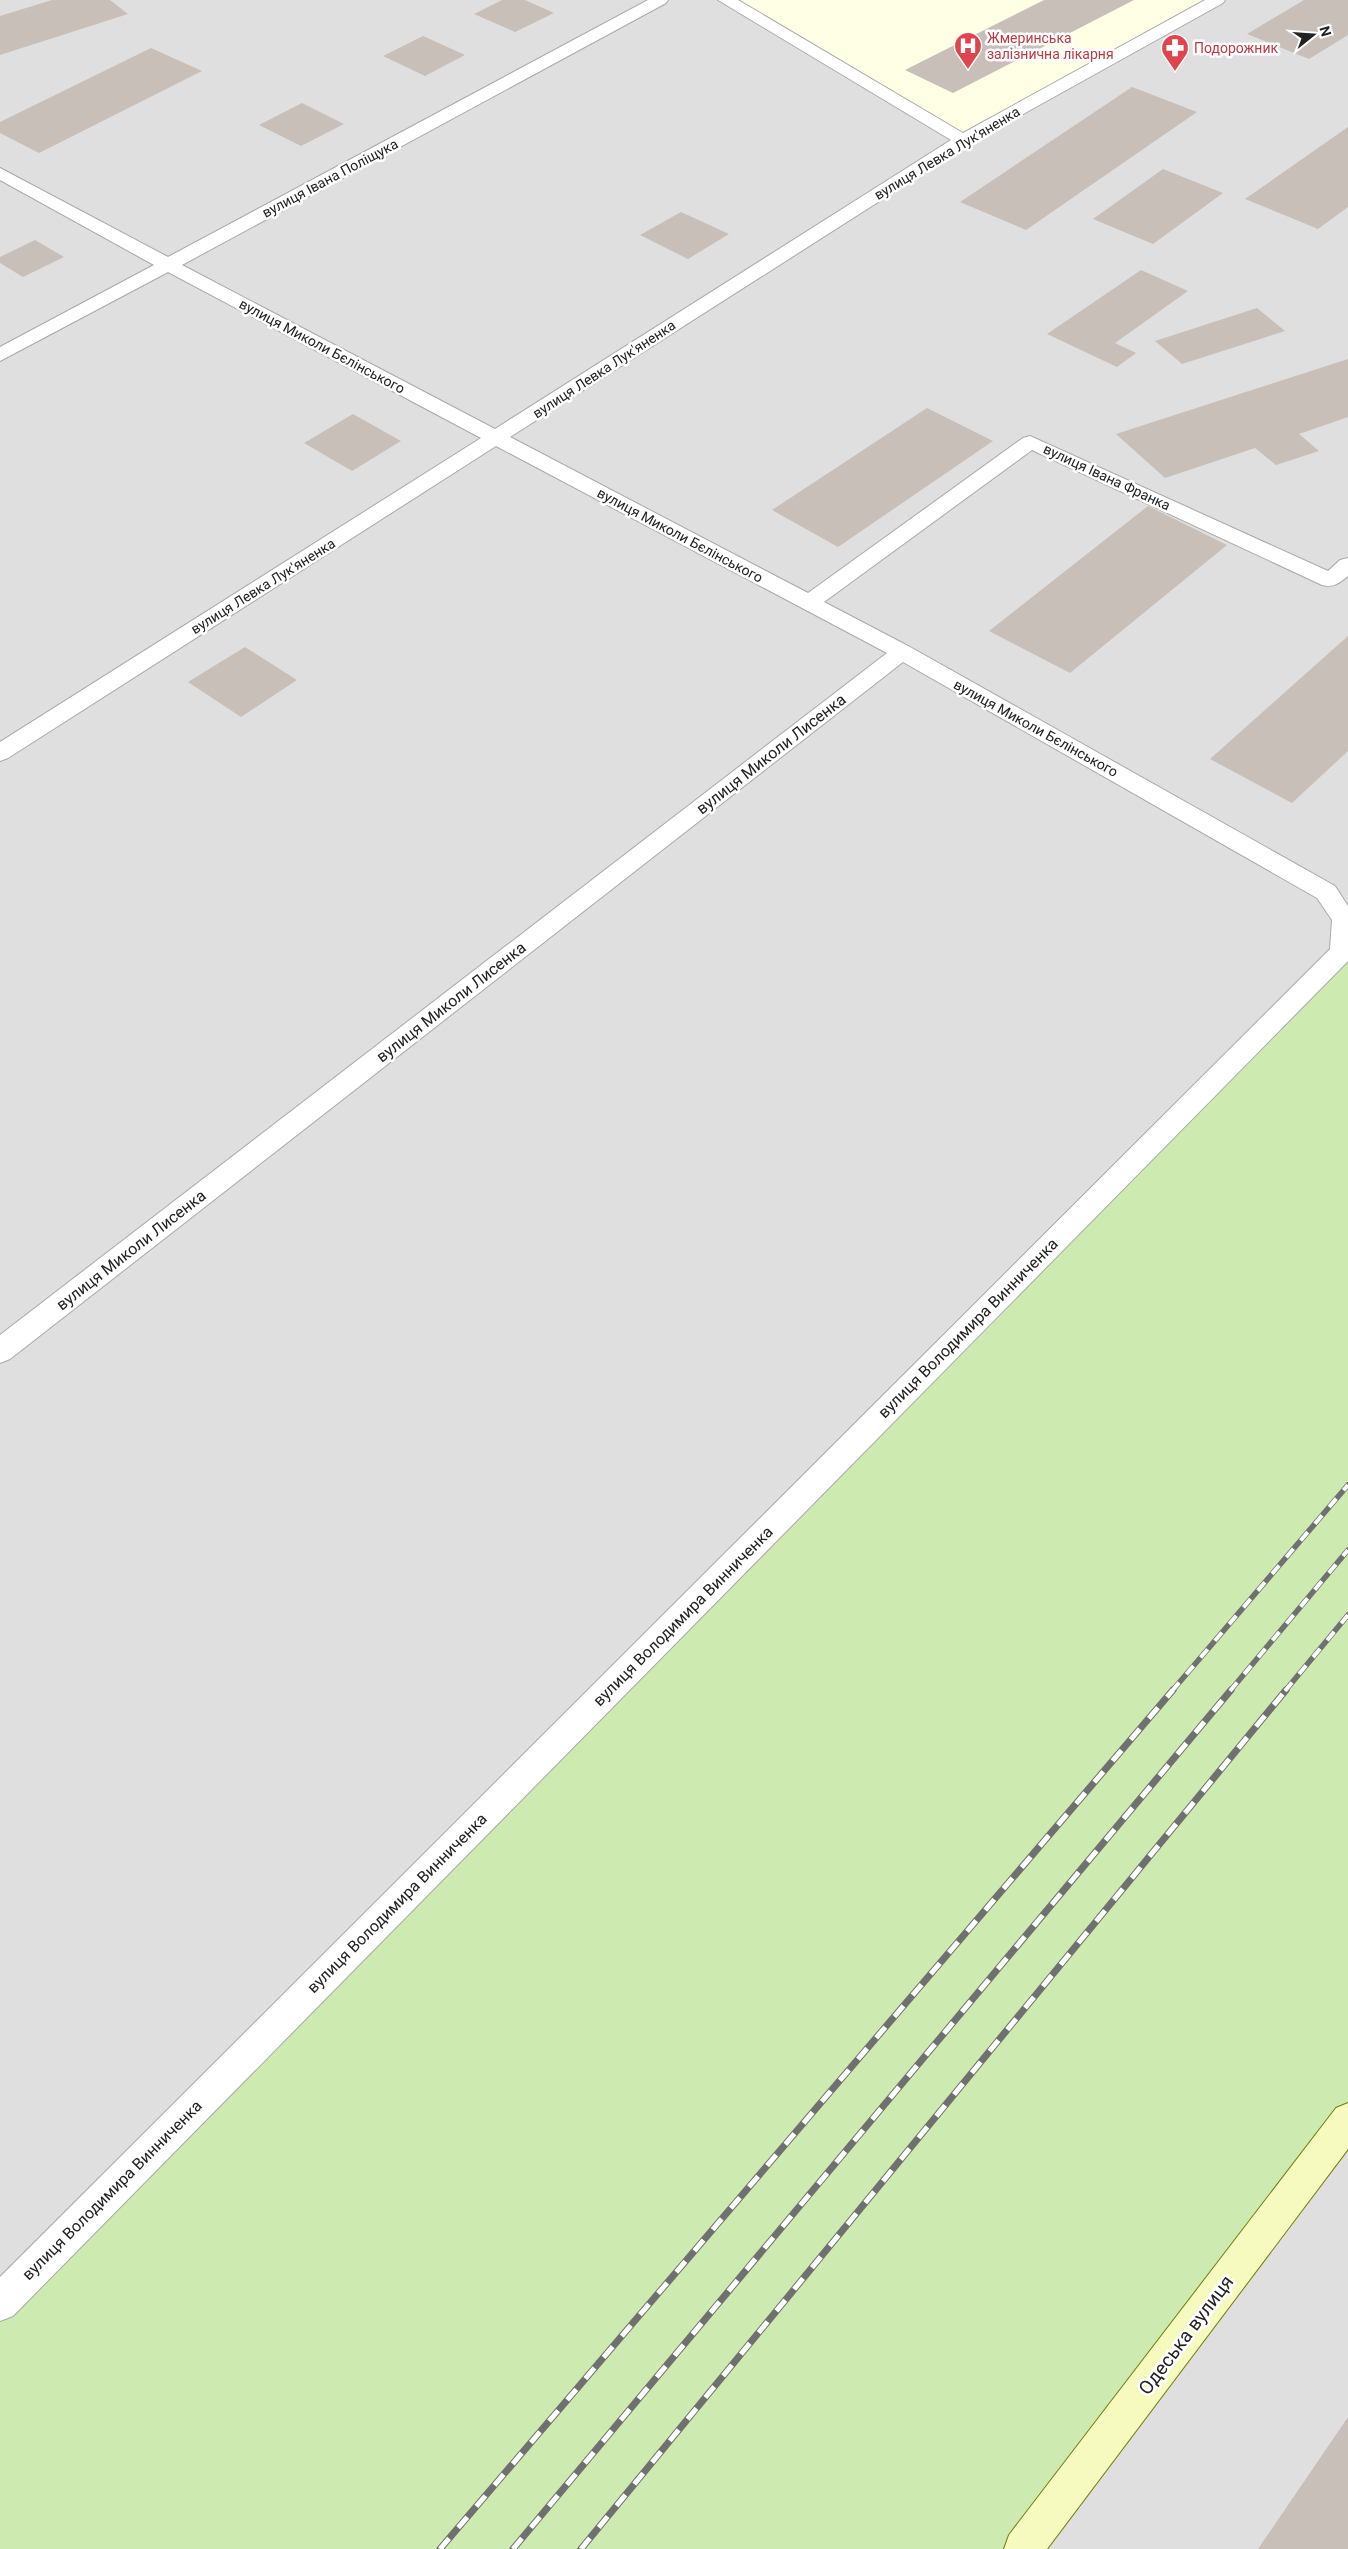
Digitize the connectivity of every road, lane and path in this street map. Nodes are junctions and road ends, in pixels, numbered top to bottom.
1 (660, 0) edge
2 (726, 0) edge
3 (1218, 0) edge
4 (963, 140) junction
5 (0, 174) edge
6 (169, 265) junction
7 (0, 356) edge
8 (497, 437) junction
9 (1348, 565) edge
10 (809, 603) junction
11 (902, 652) junction
12 (0, 752) edge
13 (1344, 919) joint
14 (0, 1351) edge
15 (1348, 2120) edge
16 (0, 2303) edge
17 (1023, 2549) edge

1 - 6 street, вулиця Івана Поліщука
2 - 4 street
3 - 4 street, вулиця Левка Лук'яненка
4 - 8 street, вулиця Левка Лук'яненка
5 - 6 street, вулиця Миколи Бєлінського
6 - 7 street, вулиця Івана Поліщука
6 - 8 street, вулиця Миколи Бєлінського
8 - 10 street, вулиця Миколи Бєлінського
8 - 12 street, вулиця Левка Лук'яненка
9 - 10 street, вулиця Івана Франка
10 - 11 street, вулиця Миколи Бєлінського
11 - 13 street, вулиця Миколи Бєлінського
11 - 14 street, вулиця Миколи Лисенка
13 - 16 street, вулиця Володимира Винниченка
15 - 17 main road, Одеська вулиця

